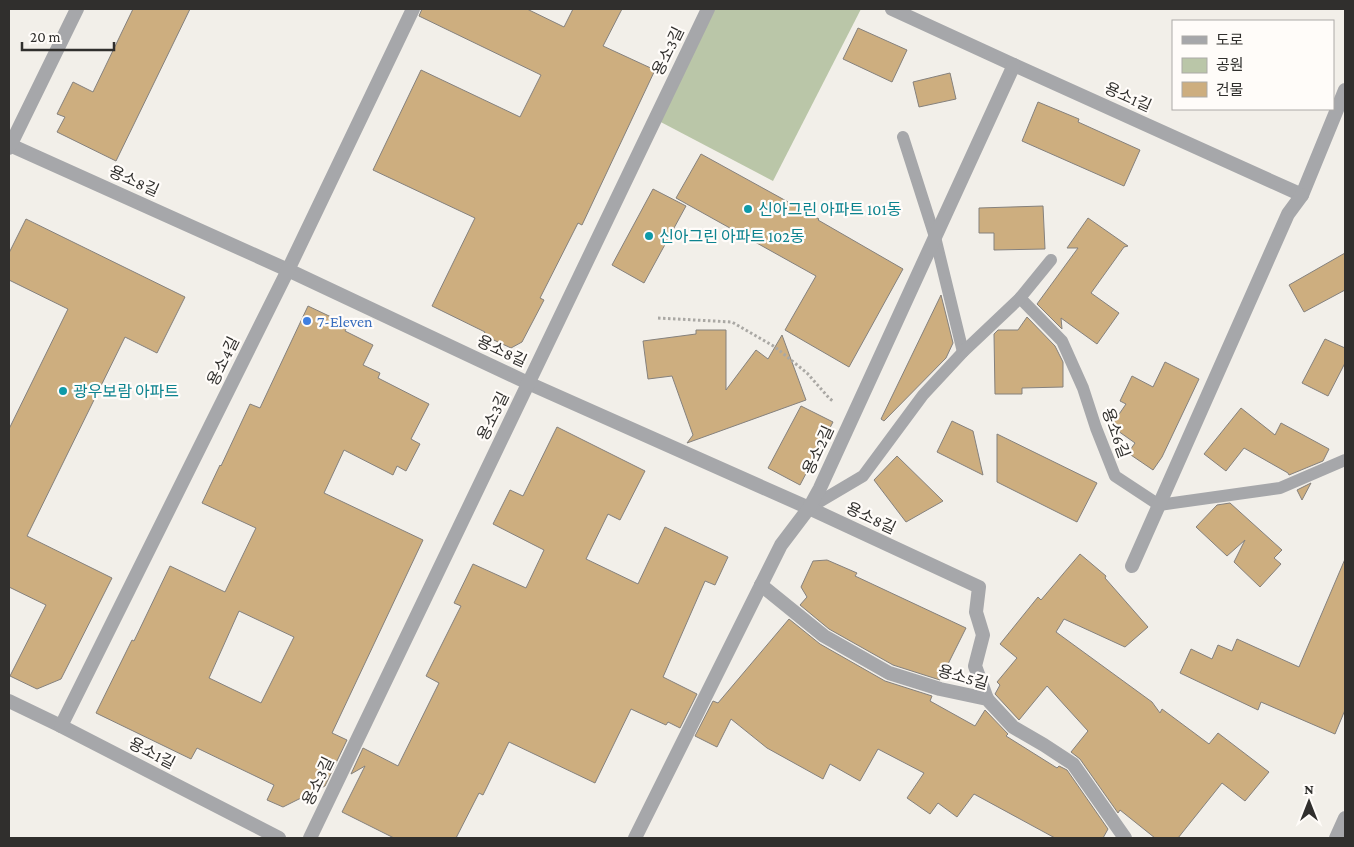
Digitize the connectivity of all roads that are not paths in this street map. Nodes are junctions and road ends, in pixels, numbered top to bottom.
1 (77, 9) edge
2 (413, 9) edge
3 (708, 9) edge
4 (892, 9) edge
5 (1014, 65) junction
6 (1345, 90) edge
7 (903, 137) dead end
8 (10, 147) edge
9 (1302, 195) junction
10 (935, 237) junction
11 (1051, 260) dead end
12 (288, 270) junction
13 (1020, 298) junction
14 (963, 352) junction
15 (528, 383) junction
16 (1345, 460) edge
17 (1158, 505) junction
18 (809, 508) junction
19 (1132, 566) dead end
20 (761, 585) junction
21 (987, 699) junction
22 (9, 701) edge
23 (61, 726) junction
24 (1345, 818) edge
25 (279, 838) edge
26 (310, 838) edge
27 (635, 838) edge
28 (1124, 838) edge
29 (1336, 838) edge

1 - 8 street
2 - 12 street, 용소4길
3 - 15 street, 용소3길
4 - 5 street, 용소1길
5 - 9 street, 용소1길
5 - 10 street, 용소2길
6 - 9 street
7 - 10 lane
8 - 12 street, 용소8길
9 - 17 street
10 - 14 lane
10 - 18 street, 용소2길
11 - 13 lane
12 - 15 street, 용소8길
12 - 23 street, 용소4길
13 - 14 lane
13 - 17 lane, 용소6길
14 - 18 lane
15 - 18 street, 용소8길
15 - 26 street, 용소3길
16 - 17 lane
17 - 19 street
18 - 20 street, 용소2길
18 - 21 street, 용소8길
20 - 21 street, 용소5길
20 - 27 street, 용소2길
21 - 28 street, 용소5길
22 - 23 street, 용소1길
23 - 25 street, 용소1길
24 - 29 street

